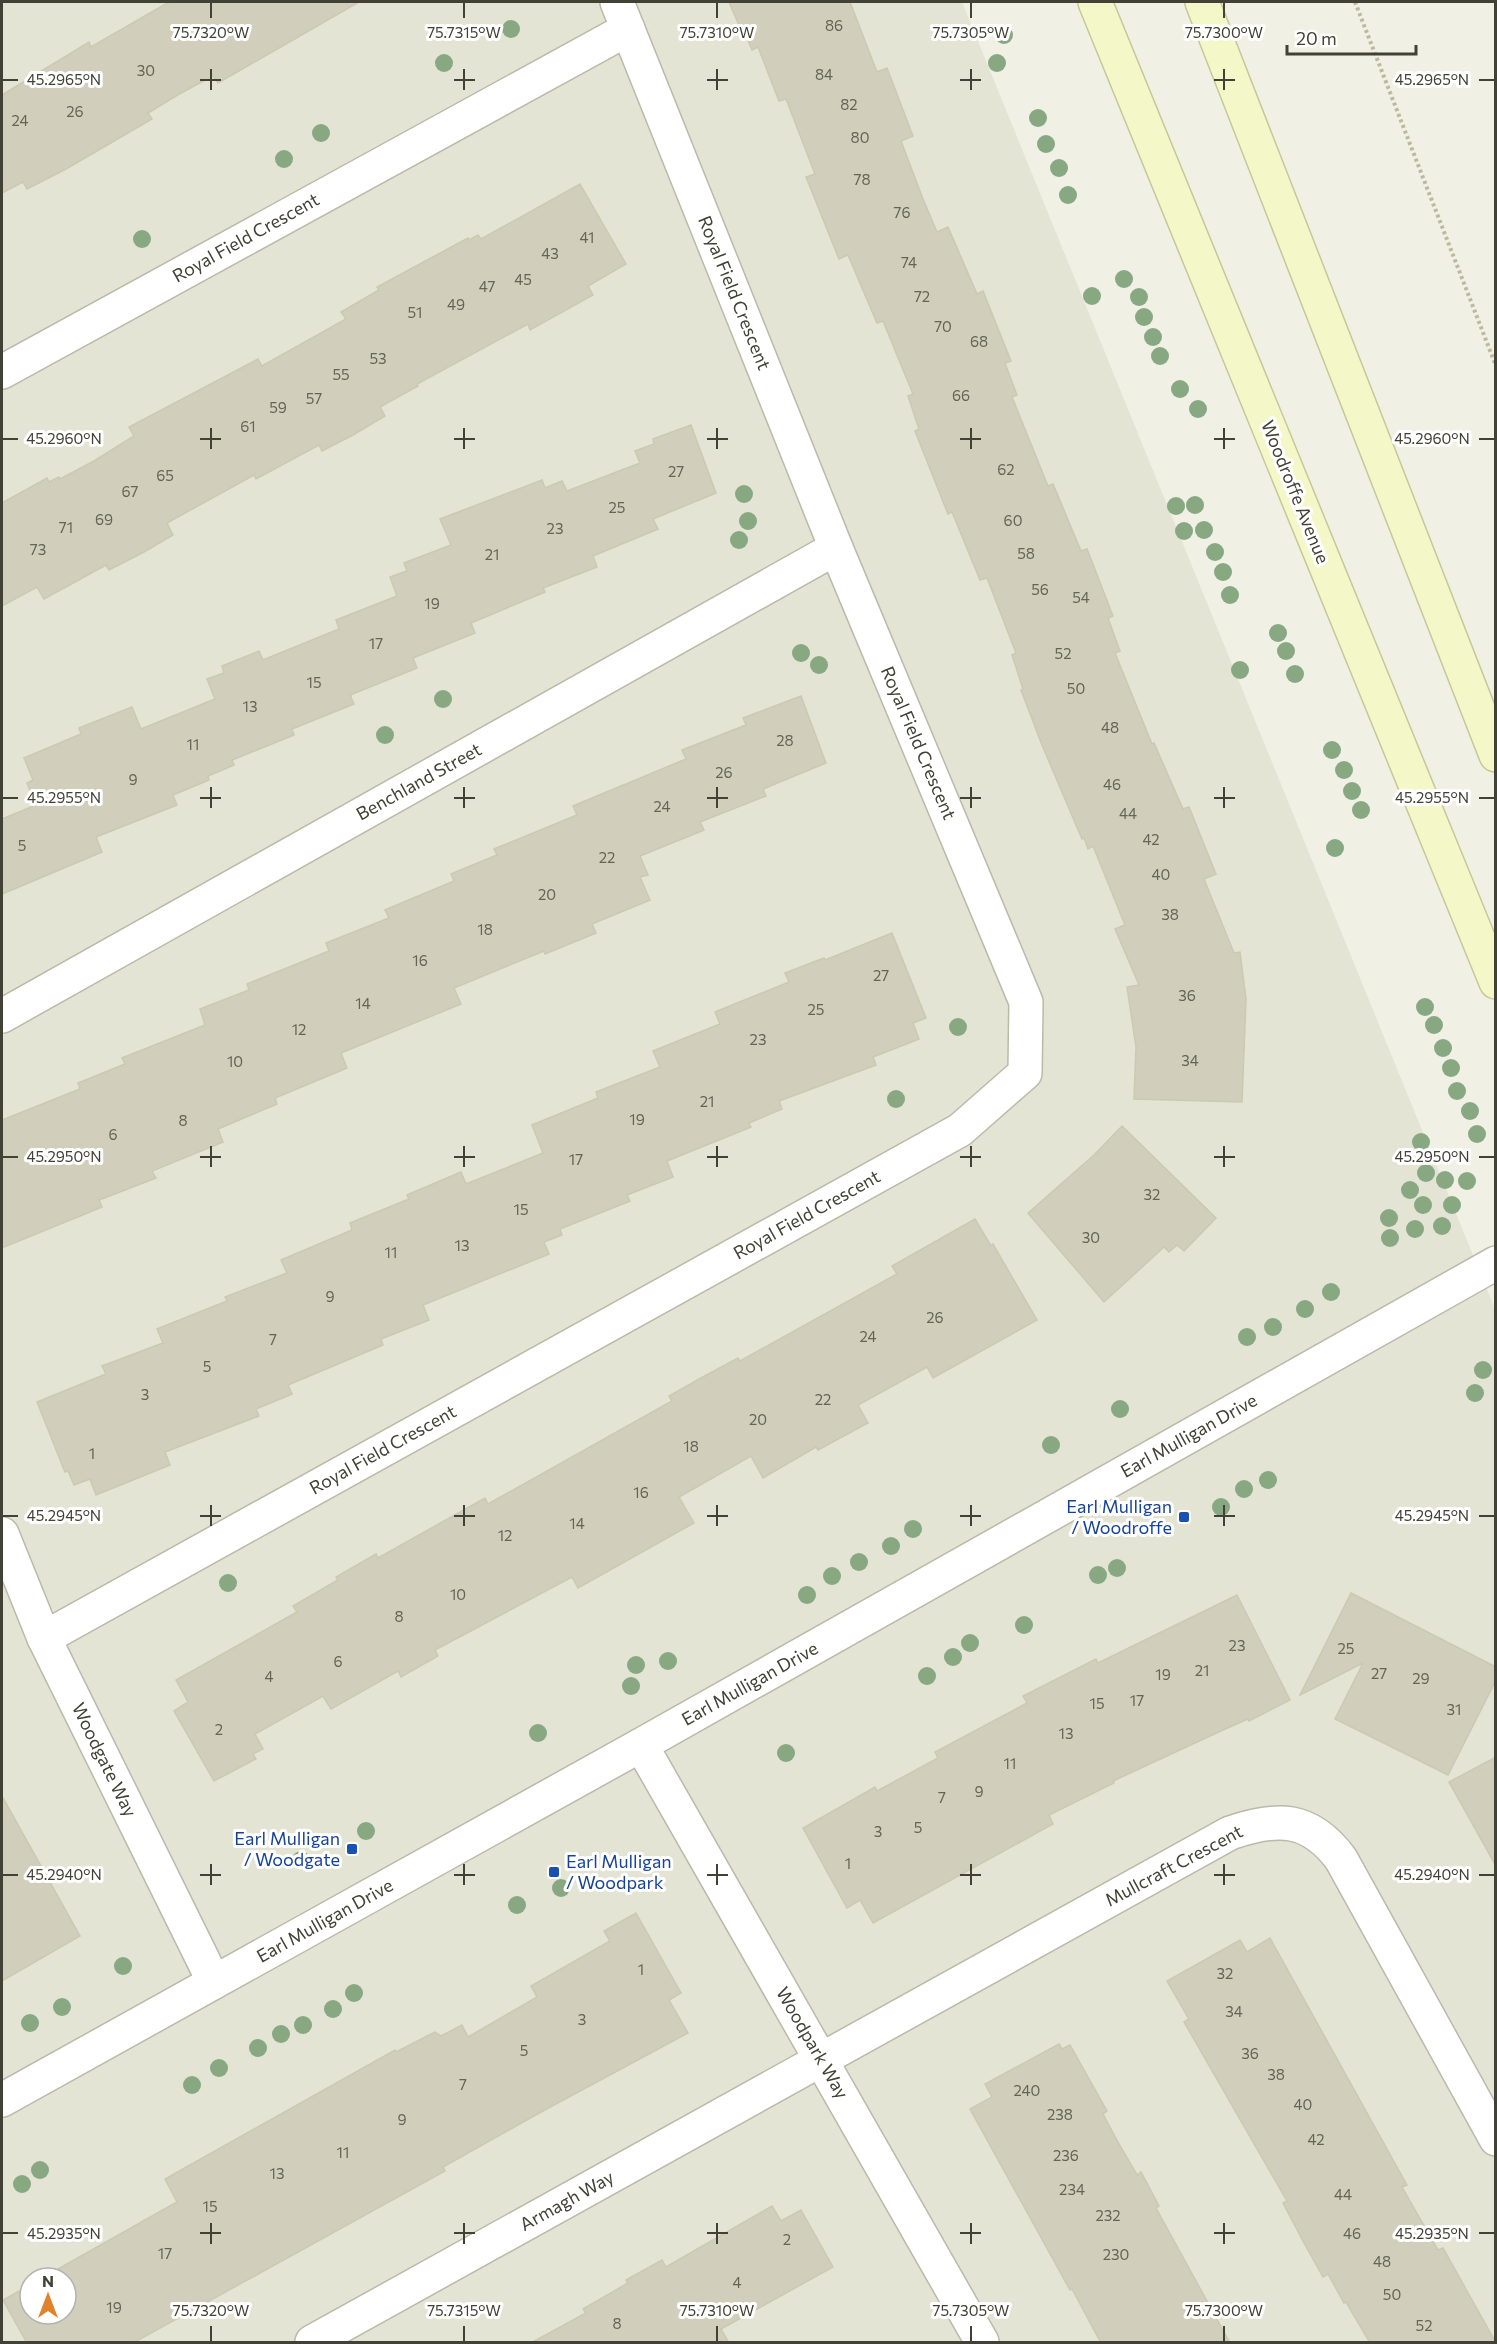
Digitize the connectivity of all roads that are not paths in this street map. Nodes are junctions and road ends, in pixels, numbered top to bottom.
1 (1095, 2) edge
2 (1202, 2) edge
3 (622, 15) edge
4 (2, 372) edge
5 (836, 548) junction
6 (1496, 755) edge
7 (1496, 982) edge
8 (2, 1016) edge
9 (1496, 1263) edge
10 (2, 1534) edge
11 (44, 1638) junction
12 (641, 1745) junction
13 (214, 1982) junction
14 (822, 2059) junction
15 (2, 2100) edge
16 (1496, 2139) edge
17 (312, 2343) edge
18 (982, 2343) edge

1 - 7 main road, Woodroffe Avenue
2 - 6 main road
3 - 4 street, Royal Field Crescent
3 - 5 street, Royal Field Crescent
5 - 8 street, Benchland Street
5 - 11 street, Royal Field Crescent
9 - 12 street, Earl Mulligan Drive
10 - 11 street, Woodgate Way
11 - 13 street, Woodgate Way
12 - 13 street, Earl Mulligan Drive
12 - 14 street, Woodpark Way
13 - 15 street, Earl Mulligan Drive
14 - 16 street, Mullcraft Crescent
14 - 17 street, Armagh Way
14 - 18 street, Woodpark Way

